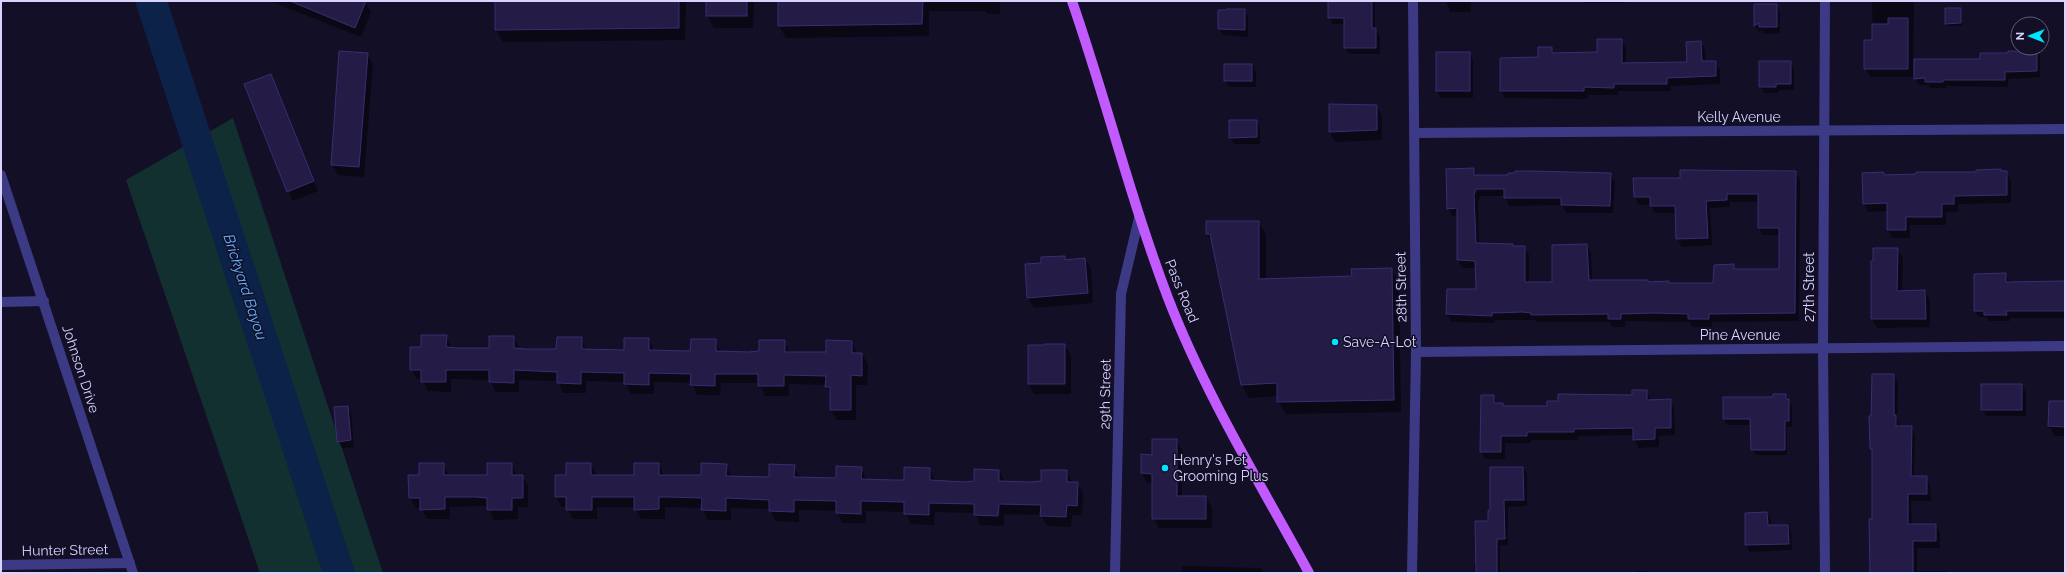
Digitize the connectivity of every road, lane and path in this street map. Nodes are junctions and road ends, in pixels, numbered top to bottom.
1 (1072, 1) edge
2 (1413, 1) edge
3 (1825, 1) edge
4 (2065, 129) edge
5 (1824, 130) junction
6 (1414, 133) junction
7 (1, 175) edge
8 (1139, 218) junction
9 (44, 301) junction
10 (1, 302) edge
11 (2065, 346) edge
12 (1823, 348) junction
13 (1416, 352) junction
14 (1, 565) edge
15 (131, 568) edge
16 (1115, 573) edge
17 (1309, 573) edge
18 (1412, 573) edge
19 (1825, 573) edge

1 - 8 main road, Pass Road
2 - 6 street, 28th Street
3 - 5 street, 27th Street
4 - 5 street, Kelly Avenue
5 - 6 street, Kelly Avenue
5 - 12 street, 27th Street
6 - 13 street, 28th Street
7 - 9 street, Johnson Drive
8 - 16 street, 29th Street
8 - 17 main road, Pass Road
9 - 10 street
9 - 15 street, Johnson Drive
11 - 12 street, Pine Avenue
12 - 13 street, Pine Avenue
12 - 19 street, 27th Street
13 - 18 street, 28th Street
14 - 15 street, Hunter Street

